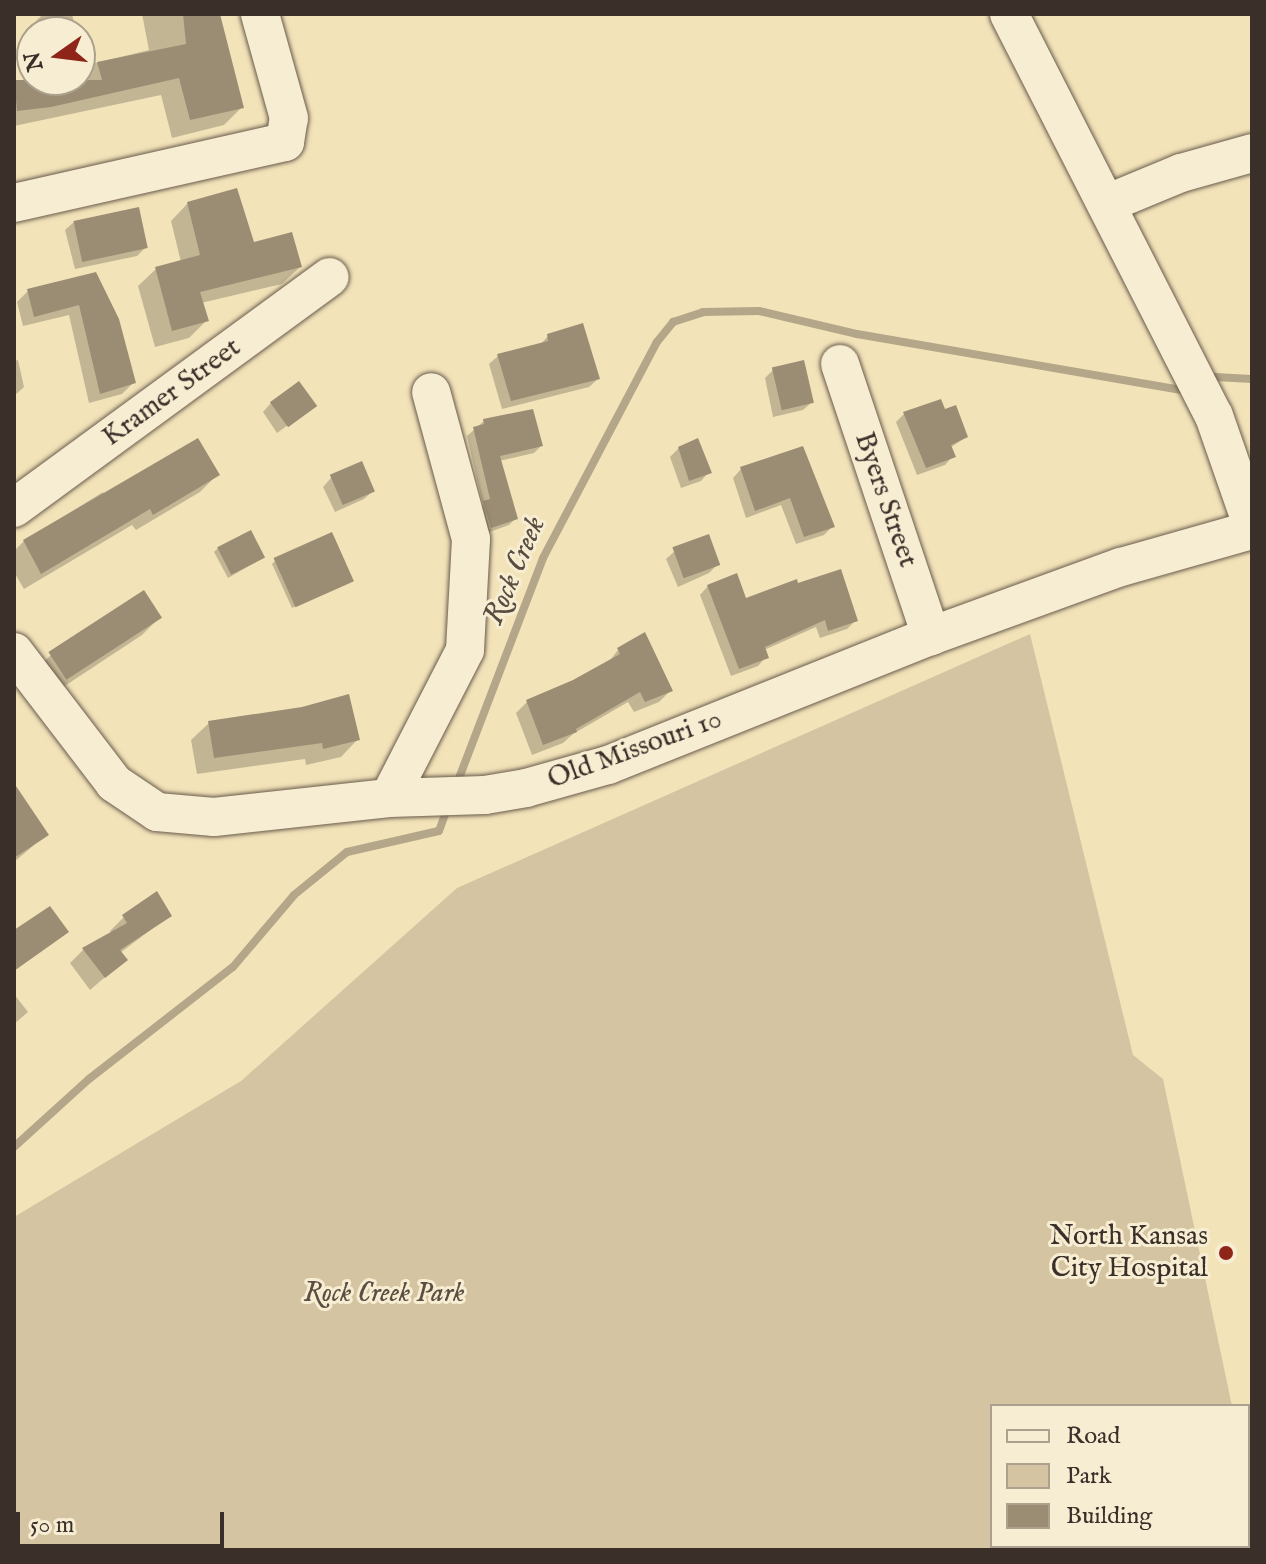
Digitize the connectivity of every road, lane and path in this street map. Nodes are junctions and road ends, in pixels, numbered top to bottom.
1 (260, 14) edge
2 (1009, 14) edge
3 (1252, 153) edge
4 (14, 203) edge
5 (1106, 204) junction
6 (330, 277) dead end
7 (840, 364) dead end
8 (431, 392) dead end
9 (14, 508) edge
10 (1252, 527) edge
11 (931, 636) junction
12 (21, 674) edge
13 (404, 798) junction

1 - 4 street
2 - 5 street
3 - 5 street
5 - 10 street
6 - 9 street, Kramer Street
7 - 11 street, Byers Street
8 - 13 street
10 - 11 street, Old Missouri 10
11 - 13 street, Old Missouri 10
12 - 13 street, Old Missouri 10

